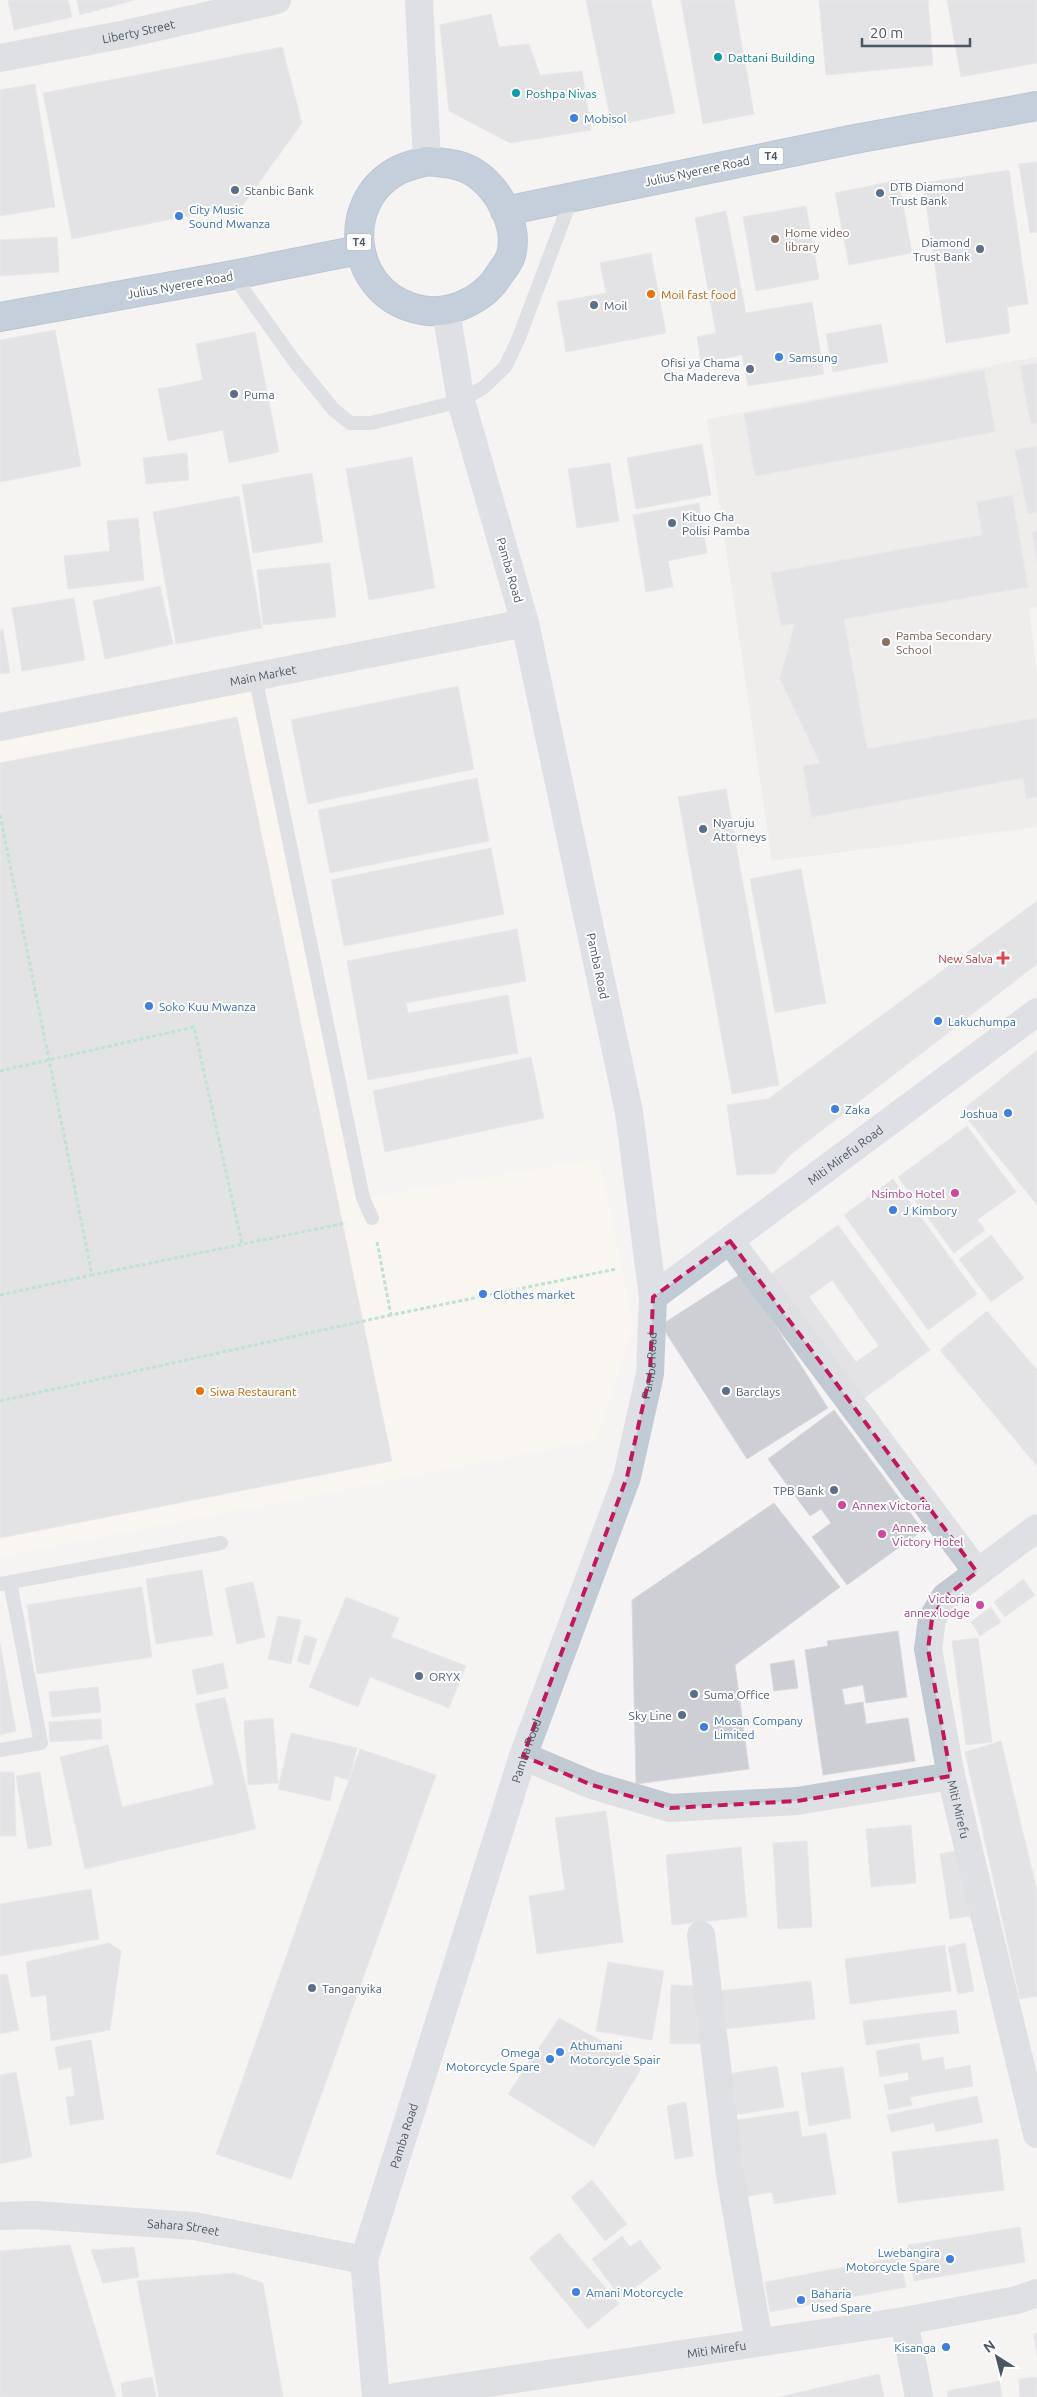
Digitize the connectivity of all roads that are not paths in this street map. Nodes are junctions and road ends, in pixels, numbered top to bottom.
1 (277, 0) edge
2 (419, 0) edge
3 (0, 58) edge
4 (1037, 106) edge
5 (427, 161) junction
6 (572, 197) junction
7 (505, 211) junction
8 (359, 250) junction
9 (233, 275) junction
10 (446, 311) junction
11 (0, 317) edge
12 (461, 402) junction
13 (525, 623) junction
14 (255, 676) junction
15 (0, 727) edge
16 (1037, 1012) edge
17 (372, 1218) road end
18 (730, 1241) junction
19 (652, 1297) junction
20 (1037, 1528) edge
21 (221, 1544) dead end
22 (977, 1572) junction
23 (5, 1583) edge
24 (0, 1750) edge
25 (523, 1756) junction
26 (951, 1776) junction
27 (701, 1935) dead end
28 (1037, 2134) edge
29 (0, 2216) edge
30 (364, 2260) junction
31 (1037, 2293) edge
32 (904, 2321) junction
33 (759, 2342) junction
34 (376, 2397) edge
35 (394, 2397) edge
36 (919, 2397) edge

1 - 3 street, Liberty Street
2 - 5 main road
4 - 6 highway, Julius Nyerere Road / T4
5 - 7 highway, T4
5 - 8 highway, T4
6 - 7 highway, Julius Nyerere Road / T4
6 - 12 lane
7 - 10 highway, T4
8 - 9 highway, Julius Nyerere Road / T4
8 - 10 highway, T4
9 - 11 highway, Julius Nyerere Road / T4
9 - 12 lane
10 - 12 main road, Pamba Road
12 - 13 main road, Pamba Road
13 - 14 street, Main Market
13 - 19 main road, Pamba Road
14 - 15 street, Main Market
14 - 17 lane
16 - 18 main road, Miti Mirefu Road
18 - 19 main road, Miti Mirefu Road
18 - 22 street
19 - 25 main road, Pamba Road
20 - 22 street, Miti Mirefu
21 - 23 lane
22 - 26 street, Miti Mirefu
23 - 24 lane
25 - 26 street
25 - 30 main road, Pamba Road
26 - 28 street, Miti Mirefu
27 - 33 street
29 - 30 street, Sahara Street
30 - 34 main road, Pamba Road
31 - 32 street, Miti Mirefu
32 - 33 street, Miti Mirefu
32 - 36 street
33 - 35 street, Miti Mirefu

